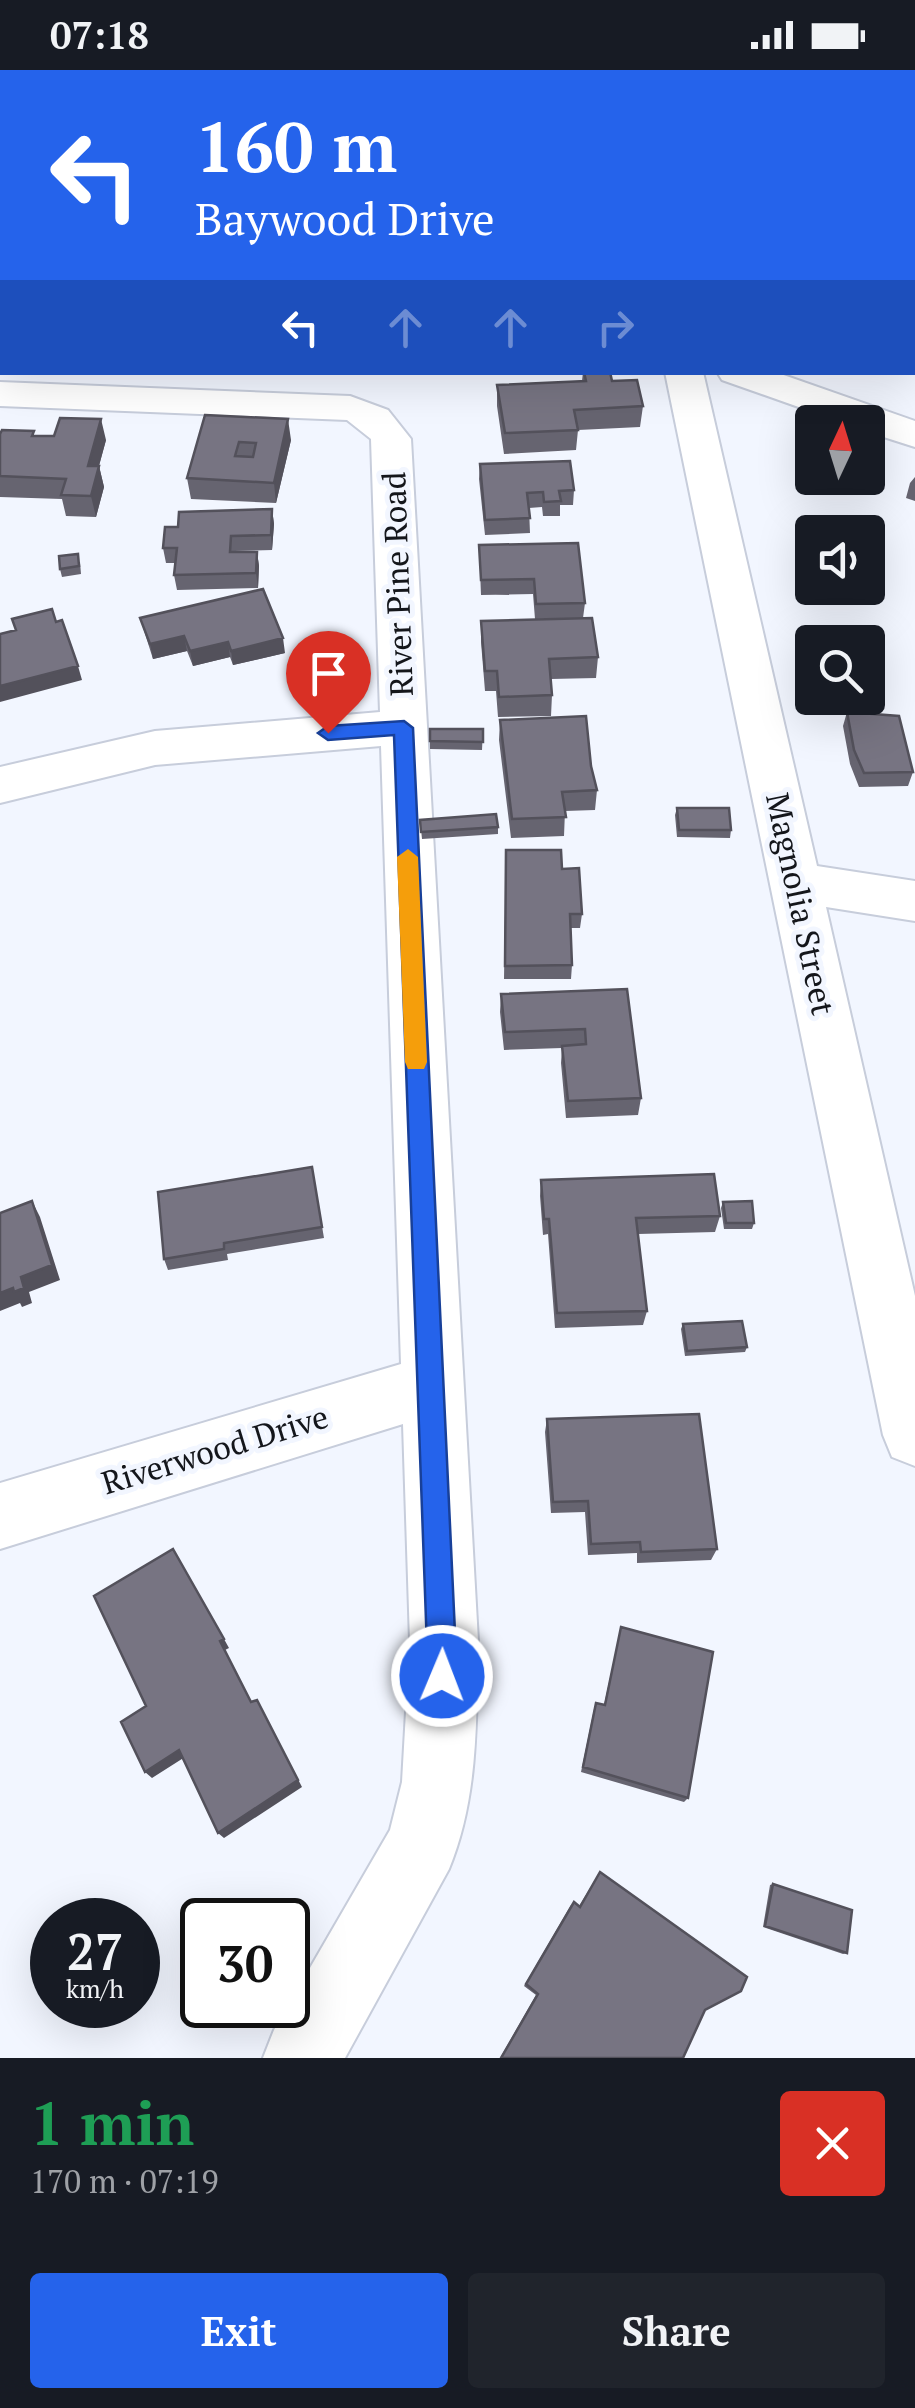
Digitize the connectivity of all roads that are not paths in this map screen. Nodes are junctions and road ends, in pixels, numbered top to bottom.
1 (685, 375) edge
2 (745, 375) edge
3 (0, 394) edge
4 (915, 435) edge
5 (404, 728) junction
6 (0, 784) edge
7 (796, 883) junction
8 (915, 901) edge
9 (430, 1385) junction
10 (913, 1416) edge
11 (0, 1516) edge
12 (302, 2058) edge

1 - 7 street, Magnolia Street
2 - 4 street
3 - 5 street, River Pine Road
5 - 6 street
5 - 9 street, River Pine Road
7 - 8 street
7 - 10 street, Magnolia Street
9 - 11 street, Riverwood Drive
9 - 12 street, River Pine Road

